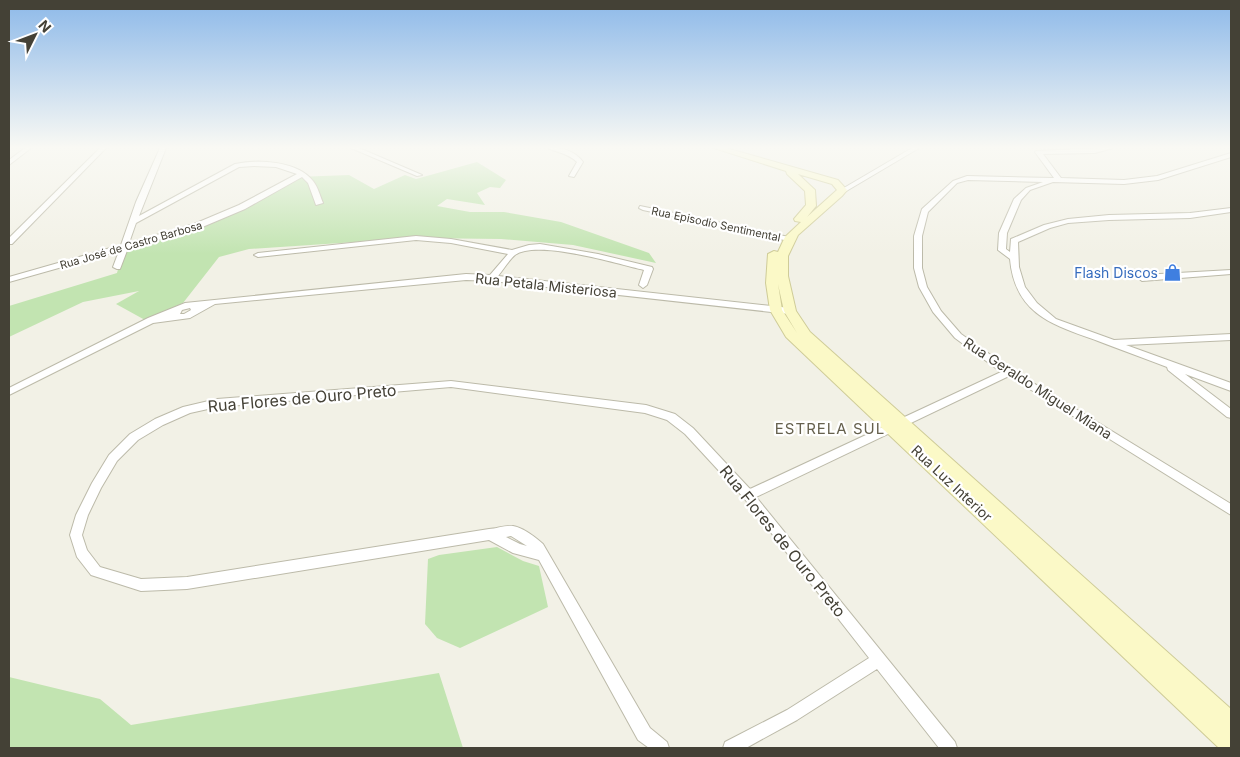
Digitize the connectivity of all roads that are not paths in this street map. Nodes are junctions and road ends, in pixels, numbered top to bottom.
1 (68, 183) edge
2 (149, 183) edge
3 (204, 183) edge
4 (286, 183) edge
5 (312, 183) edge
6 (802, 183) edge
7 (812, 183) edge
8 (819, 183) edge
9 (826, 183) edge
10 (954, 183) edge
11 (1045, 183) edge
12 (856, 184) joint
13 (835, 187) junction
14 (809, 189) junction
15 (319, 203) dead end
16 (643, 208) dead end
17 (1231, 210) edge
18 (133, 222) junction
19 (785, 238) junction
20 (9, 242) edge
21 (124, 247) junction
22 (513, 253) junction
23 (258, 255) dead end
24 (1013, 257) junction
25 (117, 267) dead end
26 (1231, 272) edge
27 (492, 278) junction
28 (1142, 278) dead end
29 (9, 280) edge
30 (643, 286) dead end
31 (213, 302) junction
32 (182, 310) junction
33 (783, 310) junction
34 (1231, 337) edge
35 (1113, 342) junction
36 (1163, 361) junction
37 (1009, 372) junction
38 (1231, 387) edge
39 (9, 392) edge
40 (1231, 414) edge
41 (896, 424) junction
42 (748, 495) junction
43 (1231, 510) edge
44 (879, 660) junction
45 (1231, 723) edge
46 (1231, 745) edge
47 (661, 748) edge
48 (731, 748) edge
49 (949, 748) edge

1 - 20 street
2 - 18 street
3 - 18 street
4 - 21 street, Rua José de Castro Barbosa
5 - 15 street
6 - 14 street
7 - 14 street
8 - 13 street
9 - 13 street
10 - 37 street, Rua Geraldo Miguel Miana
11 - 24 street
12 - 13 street
12 - 13 street
13 - 14 street
13 - 19 street, Rua Luz Interior
14 - 19 street, Rua Luz Interior
16 - 19 street, Rua Episodio Sentimental
17 - 24 street
18 - 21 street
19 - 33 street, Rua Luz Interior
21 - 25 street
21 - 29 street, Rua José de Castro Barbosa
22 - 23 street
22 - 27 street
22 - 30 street
24 - 35 street
26 - 28 street
27 - 31 street, Rua Petala Misteriosa
27 - 33 street, Rua Petala Misteriosa
31 - 32 street, Rua Petala Misteriosa
31 - 32 street
32 - 39 street
33 - 41 street, Rua Luz Interior
34 - 35 street
35 - 36 street
36 - 38 street
36 - 40 street
37 - 41 street
37 - 43 street, Rua Geraldo Miguel Miana
41 - 42 street
41 - 45 street, Rua Luz Interior
41 - 46 street, Rua Luz Interior
42 - 44 street, Rua Flores de Ouro Preto
42 - 47 street, Rua Flores de Ouro Preto
44 - 48 street
44 - 49 street, Rua Flores de Ouro Preto

